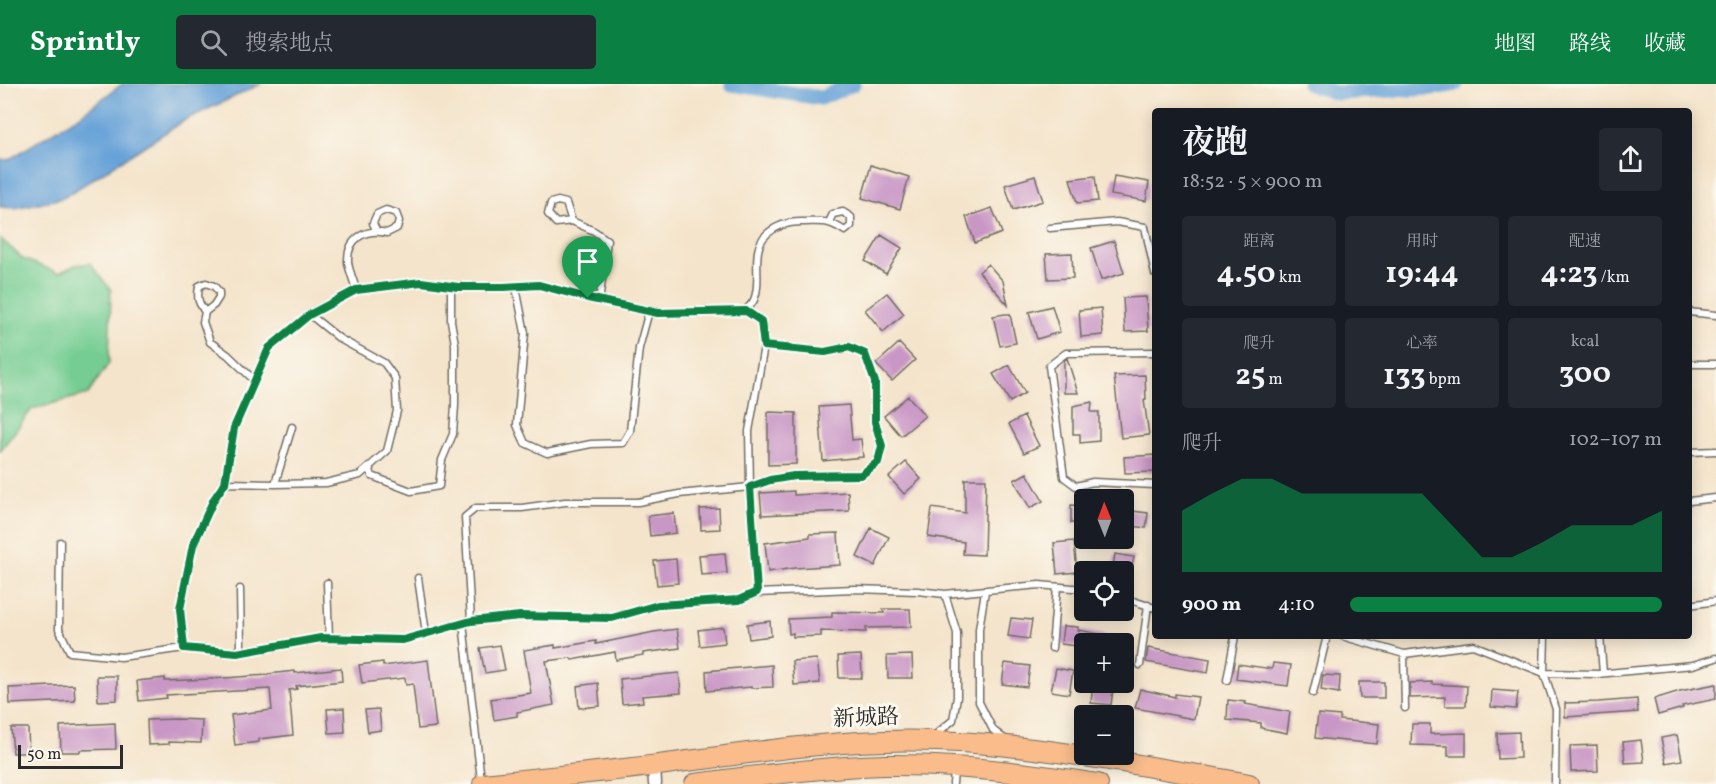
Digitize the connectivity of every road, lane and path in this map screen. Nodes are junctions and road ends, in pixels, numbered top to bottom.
1 (572, 221) dead end
2 (829, 222) dead end
3 (1050, 228) dead end
4 (376, 230) junction
5 (1152, 260) edge
6 (451, 286) junction
7 (516, 286) junction
8 (356, 290) junction
9 (588, 298) junction
10 (649, 311) junction
11 (746, 311) junction
12 (206, 312) junction
13 (1692, 312) edge
14 (309, 315) junction
15 (1716, 315) edge
16 (764, 346) junction
17 (1152, 352) edge
18 (1716, 363) edge
19 (1692, 364) edge
20 (255, 381) junction
21 (291, 427) dead end
22 (1716, 451) edge
23 (1692, 452) edge
24 (369, 467) junction
25 (225, 483) junction
26 (275, 484) junction
27 (1152, 485) edge
28 (750, 487) junction
29 (1716, 498) edge
30 (1692, 501) edge
31 (60, 542) dead end
32 (418, 578) dead end
33 (327, 583) dead end
34 (1057, 587) junction
35 (240, 589) dead end
36 (1074, 589) edge
37 (985, 591) junction
38 (757, 592) junction
39 (945, 594) junction
40 (1134, 601) edge
41 (1716, 601) edge
42 (1692, 605) edge
43 (1152, 607) edge
44 (471, 621) junction
45 (463, 623) junction
46 (426, 633) junction
47 (329, 638) junction
48 (1234, 639) edge
49 (1326, 639) edge
50 (1352, 639) edge
51 (1545, 639) edge
52 (1600, 639) edge
53 (184, 648) junction
54 (1052, 648) dead end
55 (237, 653) junction
56 (1404, 654) junction
57 (1716, 658) edge
58 (1140, 665) dead end
59 (1544, 673) junction
60 (1603, 673) junction
61 (1227, 680) dead end
62 (1313, 693) dead end
63 (1405, 708) dead end
64 (927, 741) junction
65 (1017, 748) junction
66 (655, 775) edge
67 (954, 776) edge
68 (482, 784) edge
69 (695, 784) edge
70 (1098, 784) edge
71 (1249, 784) edge
72 (1555, 784) edge

1 - 9 lane
2 - 11 lane
3 - 5 lane
4 - 4 lane
4 - 8 lane
6 - 7 lane
6 - 8 lane
6 - 24 lane
7 - 9 lane
7 - 10 lane
8 - 14 lane
9 - 10 lane
10 - 11 lane
11 - 16 lane
12 - 12 lane
12 - 20 lane
13 - 15 lane
14 - 20 lane
14 - 24 lane
16 - 28 lane
16 - 28 lane
17 - 27 lane
18 - 19 lane
20 - 25 lane
21 - 26 lane
22 - 23 lane
24 - 26 lane
25 - 26 lane
25 - 53 lane
28 - 38 lane
28 - 44 lane
29 - 30 lane
31 - 53 lane
32 - 46 lane
33 - 47 lane
34 - 36 lane
34 - 37 lane
34 - 54 lane
35 - 55 lane
37 - 39 lane
37 - 65 lane
38 - 39 lane
38 - 44 lane
39 - 64 lane
40 - 43 lane
41 - 42 lane
43 - 58 lane
44 - 45 lane
45 - 46 lane
45 - 68 lane
46 - 47 lane
47 - 55 lane
48 - 61 lane
49 - 62 lane
50 - 56 lane
51 - 59 lane
52 - 60 lane
53 - 55 lane
56 - 59 lane
56 - 63 lane
57 - 60 lane
59 - 60 lane
59 - 72 lane
64 - 65 main road, 新城路
64 - 66 main road, 新城路
65 - 71 main road, 新城路
66 - 68 main road, 新城路
67 - 69 main road
67 - 70 main road

